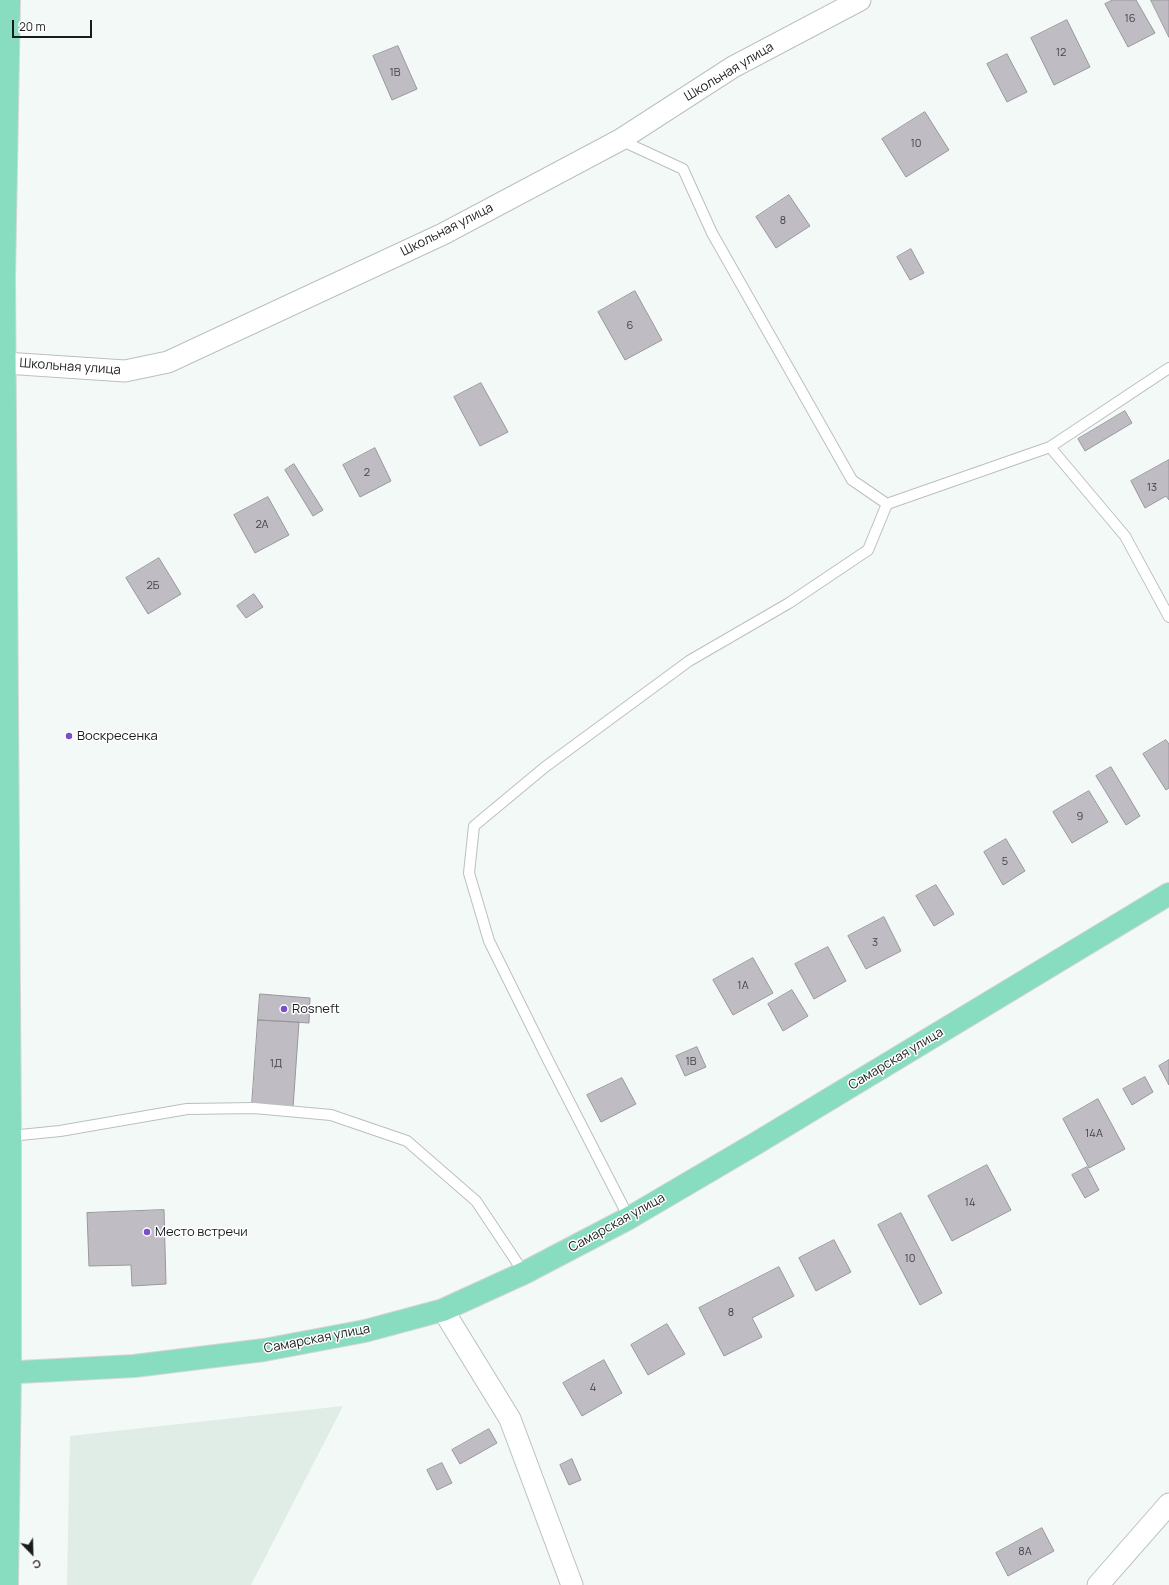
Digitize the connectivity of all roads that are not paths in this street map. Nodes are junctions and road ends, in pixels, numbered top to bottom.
1 (9, 0) edge
2 (860, 0) edge
3 (620, 140) junction
4 (5, 363) junction
5 (1169, 368) edge
6 (1050, 447) junction
7 (887, 504) junction
8 (1169, 617) edge
9 (1169, 894) edge
10 (10, 1136) junction
11 (629, 1218) junction
12 (524, 1273) junction
13 (443, 1310) junction
14 (5, 1372) edge
15 (1169, 1504) edge
16 (6, 1585) edge
17 (572, 1585) edge
18 (1098, 1585) edge

1 - 4 main road
2 - 3 street, Школьная улица
3 - 4 street, Школьная улица
3 - 7 lane
4 - 10 main road
5 - 6 lane
6 - 7 lane
6 - 8 lane
7 - 11 lane
9 - 11 main road, Самарская улица
10 - 12 lane
10 - 14 main road
11 - 12 main road, Самарская улица
12 - 13 main road, Самарская улица
13 - 14 main road, Самарская улица
13 - 17 street
14 - 16 main road
15 - 18 street

